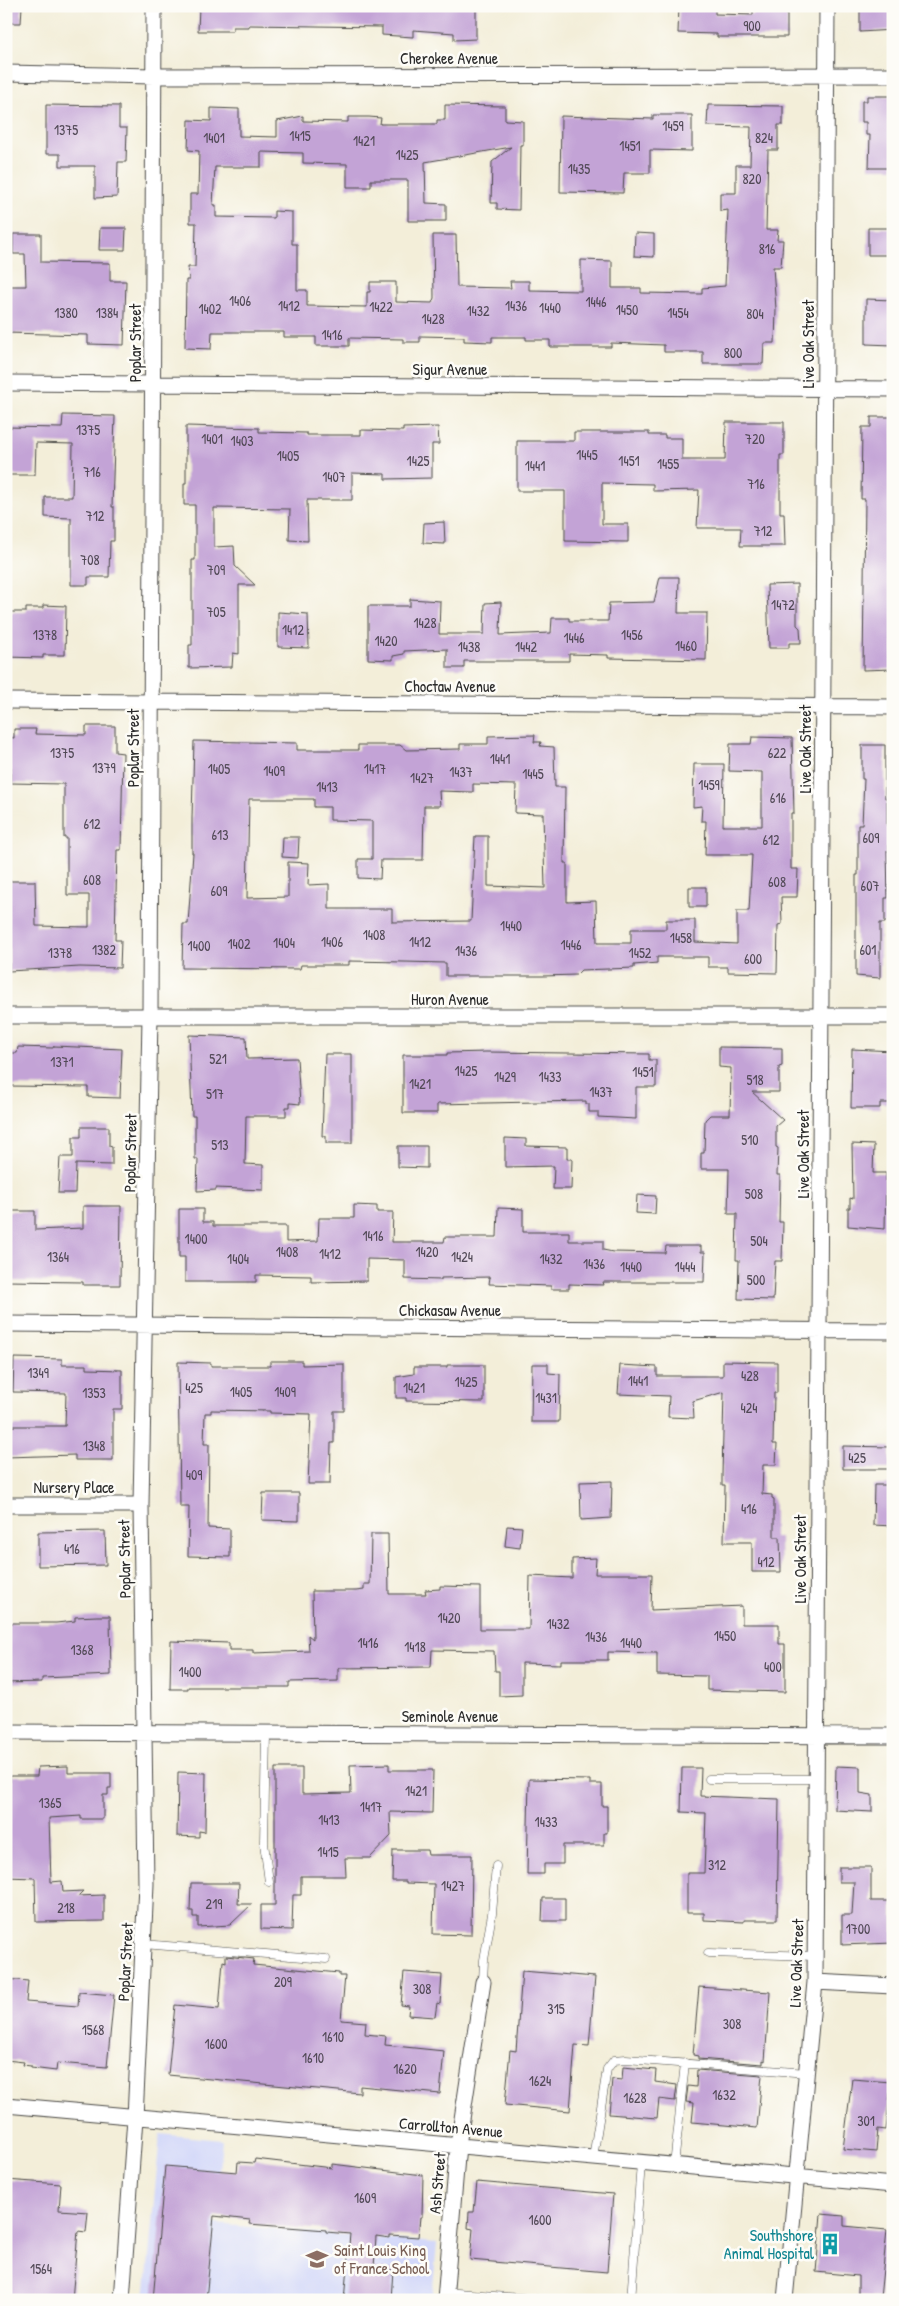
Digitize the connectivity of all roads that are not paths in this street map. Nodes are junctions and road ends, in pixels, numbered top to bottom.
1 (154, 6) edge
2 (827, 6) edge
3 (6, 73) edge
4 (827, 74) junction
5 (893, 75) edge
6 (154, 76) junction
7 (6, 384) edge
8 (152, 386) junction
9 (825, 389) junction
10 (893, 389) edge
11 (6, 701) edge
12 (151, 702) junction
13 (823, 707) junction
14 (893, 707) edge
15 (6, 1016) edge
16 (150, 1016) junction
17 (822, 1016) junction
18 (893, 1016) edge
19 (6, 1324) edge
20 (144, 1325) junction
21 (819, 1330) junction
22 (893, 1331) edge
23 (6, 1505) edge
24 (141, 1505) junction
25 (6, 1732) edge
26 (144, 1733) junction
27 (266, 1733) junction
28 (816, 1736) junction
29 (893, 1736) edge
30 (709, 1779) dead end
31 (816, 1779) junction
32 (496, 1866) dead end
33 (268, 1882) dead end
34 (143, 1944) junction
35 (708, 1953) dead end
36 (815, 1956) junction
37 (326, 1959) dead end
38 (483, 1982) joint
39 (815, 1982) junction
40 (893, 1986) edge
41 (684, 2063) junction
42 (807, 2073) junction
43 (6, 2105) edge
44 (135, 2118) junction
45 (458, 2145) junction
46 (593, 2158) junction
47 (641, 2162) junction
48 (674, 2166) junction
49 (797, 2177) junction
50 (893, 2185) edge
51 (445, 2296) edge
52 (122, 2300) edge
53 (544, 2300) edge
54 (630, 2300) edge
55 (785, 2300) edge

1 - 6 street, Poplar Street
2 - 4 street, Live Oak Street
3 - 6 street, Cherokee Avenue
4 - 5 street, Cherokee Avenue
4 - 6 street, Cherokee Avenue
4 - 9 street, Live Oak Street
6 - 8 street, Poplar Street
7 - 8 street, Sigur Avenue
8 - 9 street, Sigur Avenue
8 - 12 street, Poplar Street
9 - 10 street, Sigur Avenue
9 - 13 street, Live Oak Street
11 - 12 street, Choctaw Avenue
12 - 13 street, Choctaw Avenue
12 - 16 street, Poplar Street
13 - 14 street, Choctaw Avenue
13 - 17 street, Live Oak Street
15 - 16 street, Huron Avenue
16 - 17 street, Huron Avenue
16 - 20 street, Poplar Street
17 - 18 street, Huron Avenue
17 - 21 street, Live Oak Street
19 - 20 street, Chickasaw Avenue
20 - 21 street, Chickasaw Avenue
20 - 24 street, Poplar Street
21 - 22 street, Chickasaw Avenue
21 - 28 street, Live Oak Street
23 - 24 street, Nursery Place
24 - 26 street, Poplar Street
25 - 26 street, Seminole Avenue
26 - 27 street, Seminole Avenue
26 - 34 street, Poplar Street
27 - 28 street, Seminole Avenue
27 - 33 lane
28 - 29 street, Seminole Avenue
28 - 31 street, Live Oak Street
30 - 31 lane
31 - 36 street, Live Oak Street
32 - 38 lane
34 - 37 lane
34 - 44 street, Poplar Street
35 - 36 lane
36 - 39 street, Live Oak Street
38 - 45 street, Ash Street
39 - 40 street
39 - 42 street, Live Oak Street
41 - 42 lane
41 - 46 lane
41 - 48 lane
42 - 49 street, Live Oak Street
43 - 44 street, Carrollton Avenue
44 - 45 street, Carrollton Avenue
44 - 52 street, Poplar Street
45 - 46 street, Carrollton Avenue
45 - 51 street, Ash Street
46 - 47 street, Carrollton Avenue
47 - 48 street, Carrollton Avenue
47 - 54 lane
48 - 49 street, Carrollton Avenue
49 - 50 street, Carrollton Avenue
49 - 55 street, Live Oak Street
51 - 53 lane

